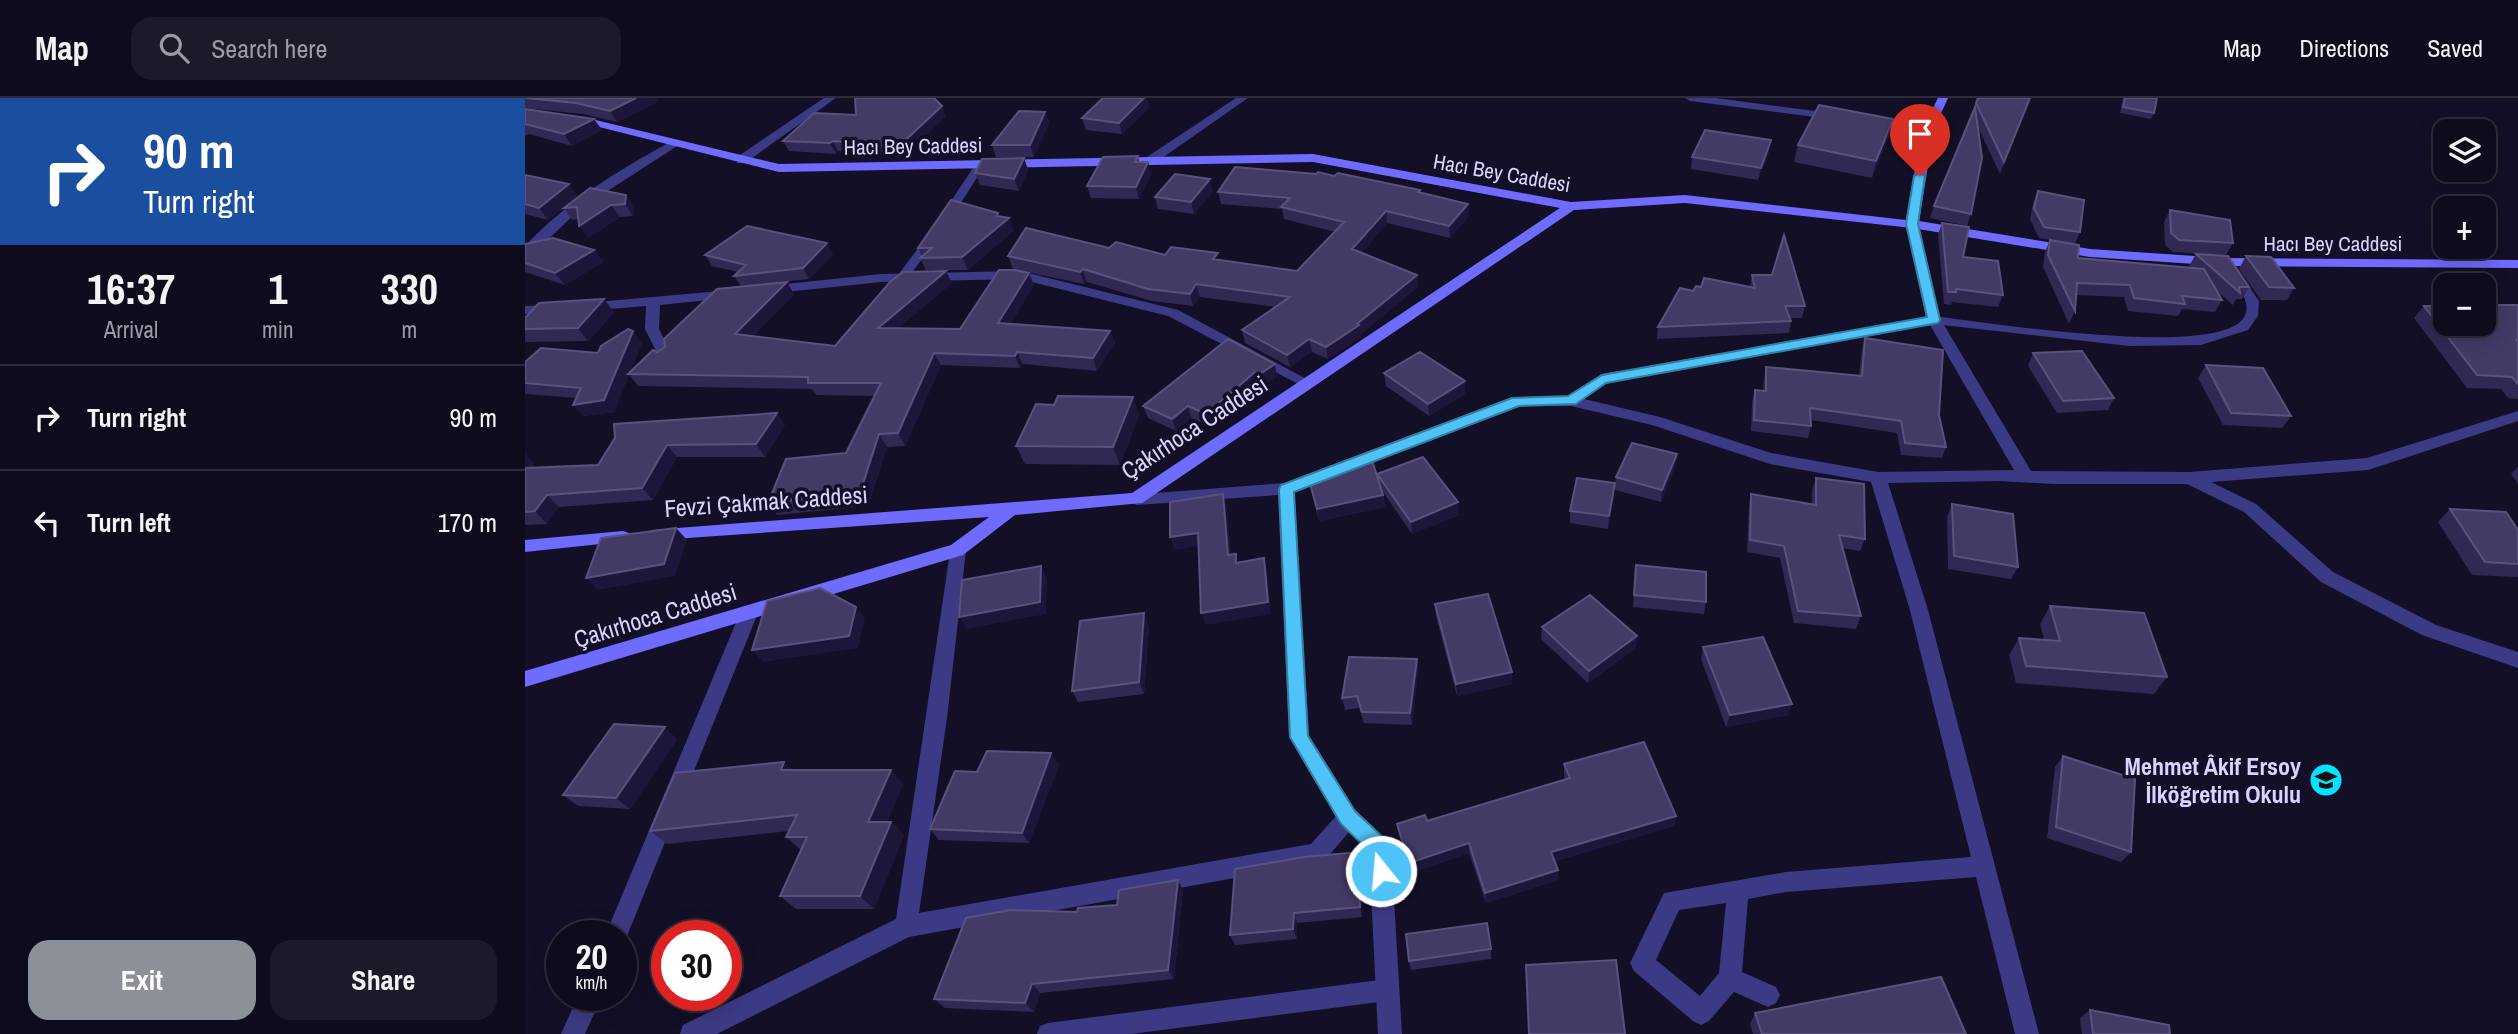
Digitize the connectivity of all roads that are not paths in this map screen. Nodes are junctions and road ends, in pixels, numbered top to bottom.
1 (831, 98) edge
2 (1243, 98) edge
3 (1690, 98) edge
4 (1943, 98) edge
5 (525, 113) edge
6 (1846, 118) edge
7 (1860, 120) edge
8 (1928, 129) junction
9 (676, 144) junction
10 (741, 160) junction
11 (1151, 160) junction
12 (981, 164) junction
13 (1571, 206) junction
14 (1912, 224) junction
15 (525, 254) edge
16 (2225, 262) junction
17 (2518, 264) edge
18 (902, 278) junction
19 (653, 302) junction
20 (525, 310) edge
21 (1934, 320) junction
22 (666, 357) edge
23 (1307, 383) junction
24 (1571, 401) junction
25 (2518, 416) edge
26 (2025, 477) junction
27 (1878, 478) junction
28 (2189, 478) junction
29 (1286, 489) junction
30 (1136, 499) junction
31 (1011, 509) junction
32 (525, 546) edge
33 (957, 550) junction
34 (749, 612) junction
35 (2518, 660) edge
36 (525, 679) edge
37 (1348, 817) junction
38 (1985, 866) junction
39 (1738, 890) junction
40 (623, 920) edge
41 (907, 926) junction
42 (1730, 978) junction
43 (1387, 989) junction
44 (1768, 995) dead end
45 (583, 1011) edge
46 (573, 1034) edge
47 (692, 1034) edge
48 (1048, 1034) edge
49 (1390, 1034) edge
50 (2027, 1034) edge

1 - 10 street
2 - 11 street
3 - 6 street
4 - 8 street
5 - 9 street, Hacı Bey Caddesi
7 - 8 street
8 - 14 street
9 - 10 street, Hacı Bey Caddesi
9 - 15 street
10 - 12 street, Hacı Bey Caddesi
11 - 12 street, Hacı Bey Caddesi
11 - 13 street, Hacı Bey Caddesi
12 - 18 lane
13 - 14 street, Hacı Bey Caddesi
13 - 23 street, Çakırhoca Caddesi
14 - 16 street, Hacı Bey Caddesi
14 - 21 street
16 - 17 street, Hacı Bey Caddesi
16 - 21 lane
18 - 19 street
18 - 23 street
19 - 20 street
19 - 22 street
21 - 24 street
21 - 26 street
23 - 30 street, Çakırhoca Caddesi
24 - 27 street
24 - 29 street
25 - 28 street
26 - 27 street
26 - 28 street
27 - 38 street
28 - 35 street
29 - 30 street
29 - 37 street
30 - 31 street, Çakırhoca Caddesi
31 - 32 street, Fevzi Çakmak Caddesi
31 - 33 street, Çakırhoca Caddesi
33 - 34 street, Çakırhoca Caddesi
33 - 41 street
34 - 36 street, Çakırhoca Caddesi
34 - 40 street
37 - 41 street
37 - 43 street
38 - 39 street
38 - 50 street
39 - 42 street
39 - 42 street
41 - 47 street
42 - 44 street
43 - 48 lane
43 - 49 street
45 - 46 street

